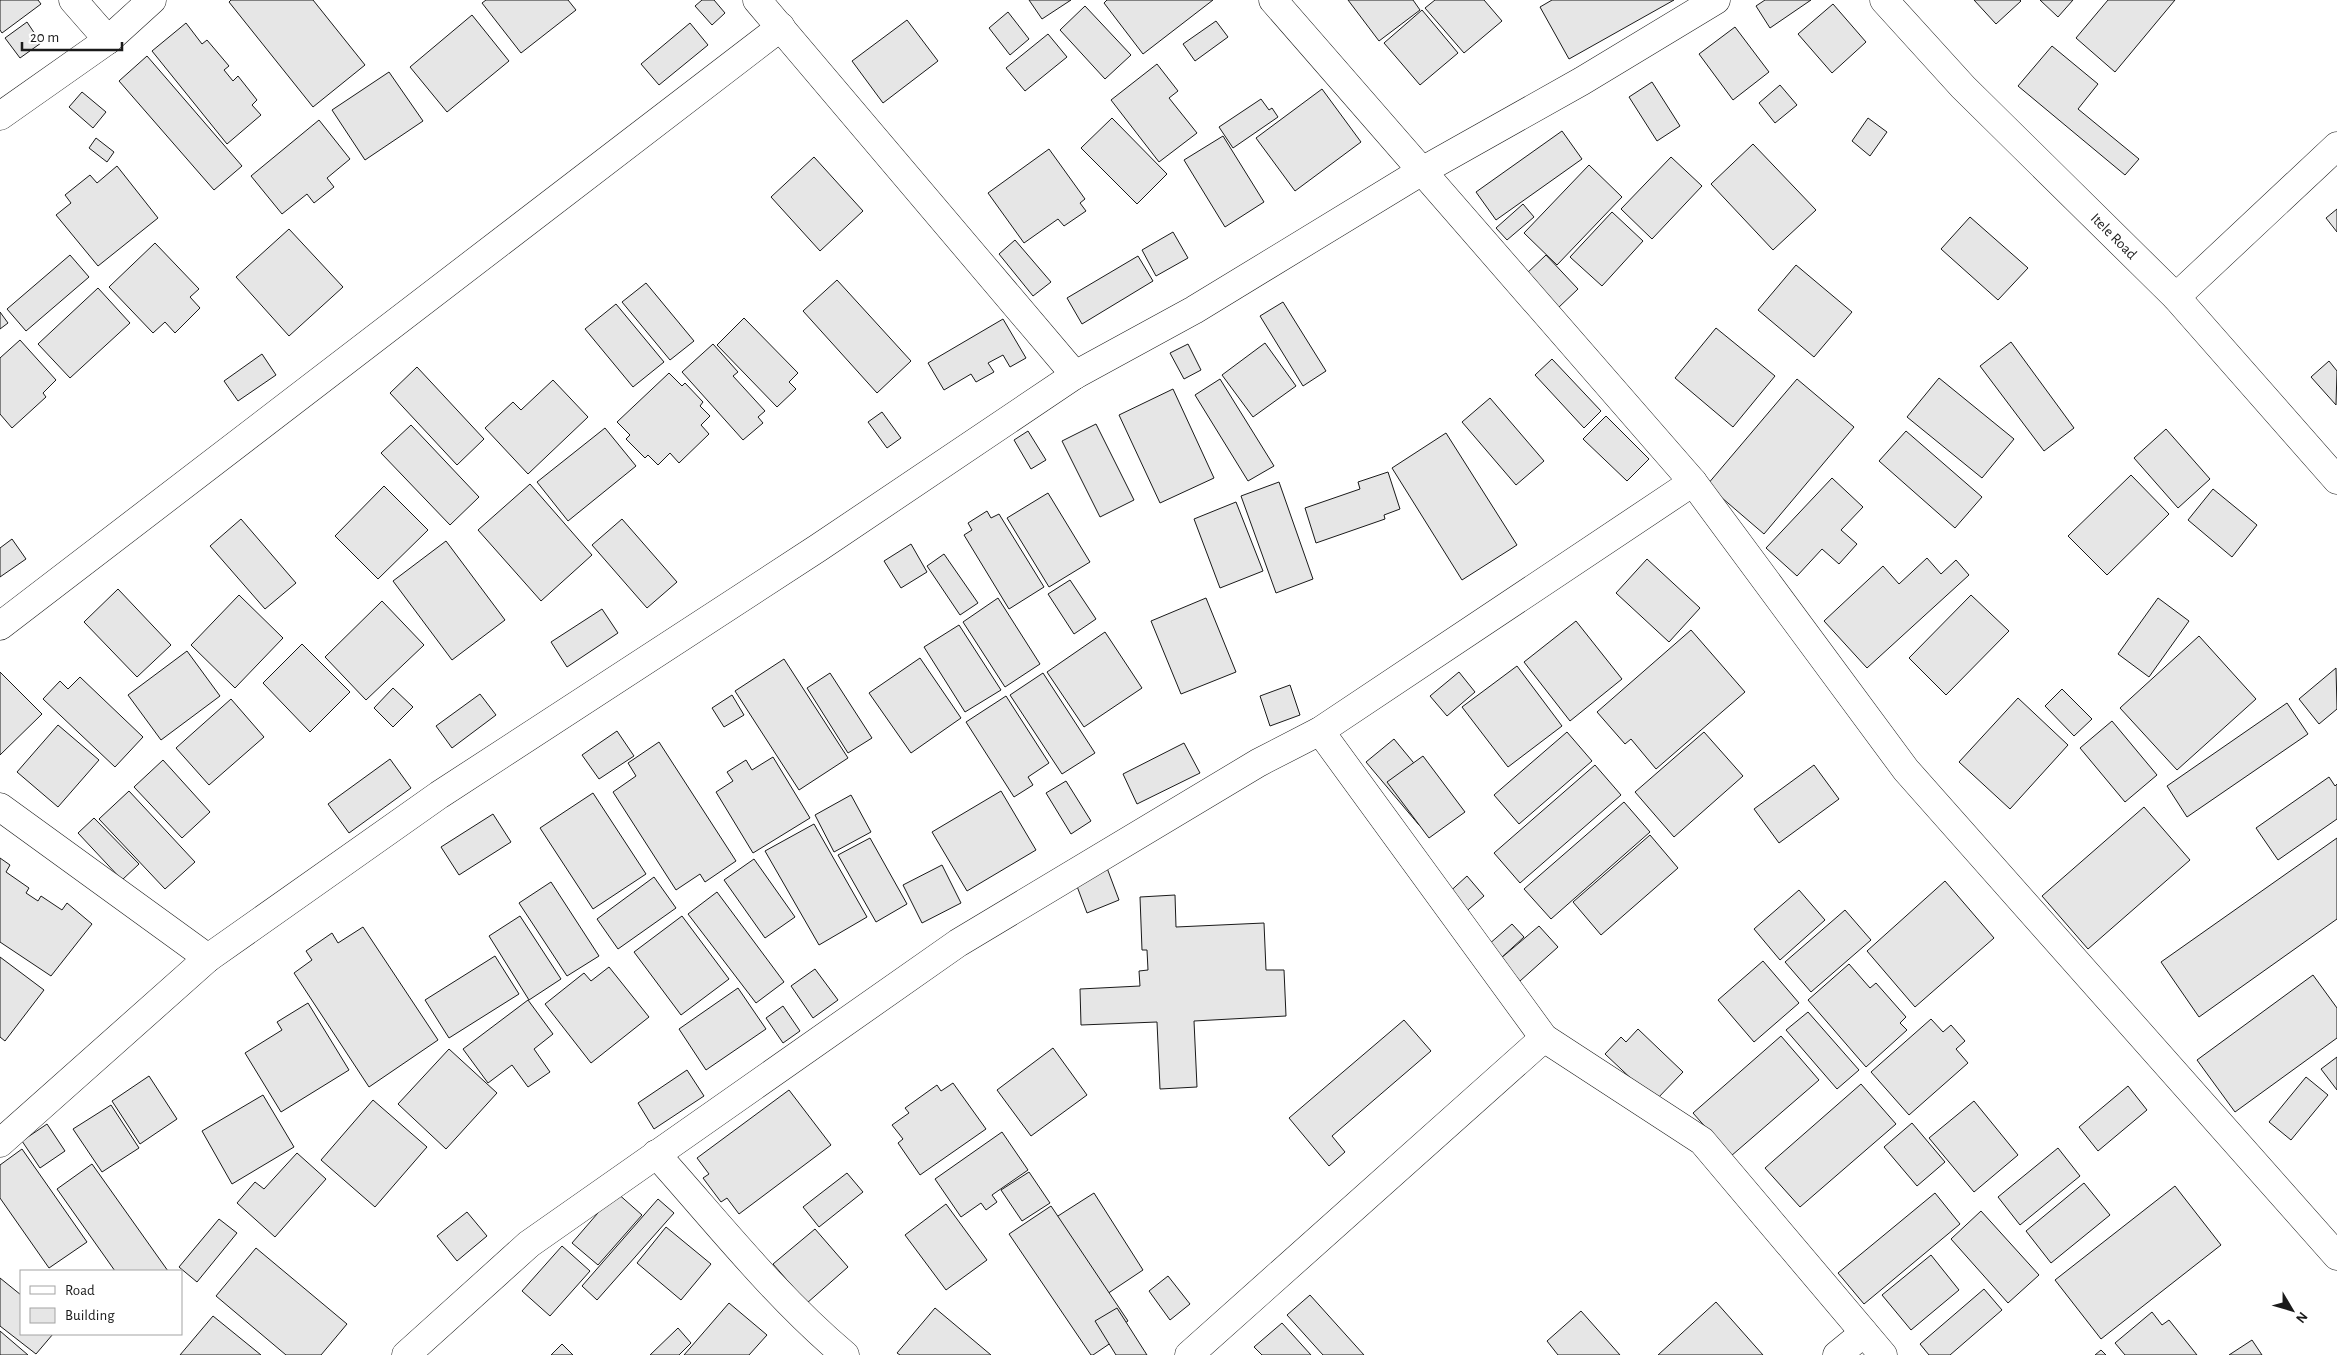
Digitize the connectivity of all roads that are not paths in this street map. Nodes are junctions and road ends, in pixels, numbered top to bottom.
1 (73, 0) edge
2 (152, 0) edge
3 (757, 0) edge
4 (1273, 0) edge
5 (1716, 0) edge
6 (1884, 0) edge
7 (781, 27) junction
8 (108, 40) junction
9 (0, 116) edge
10 (2337, 146) edge
11 (1422, 171) junction
12 (2176, 297) junction
13 (1075, 374) junction
14 (2337, 480) edge
15 (1693, 482) junction
16 (0, 626) edge
17 (1320, 731) junction
18 (0, 807) edge
19 (208, 958) junction
20 (1544, 1038) junction
21 (0, 1143) edge
22 (656, 1154) junction
23 (2337, 1256) edge
24 (1864, 1333) junction
25 (406, 1355) edge
26 (845, 1355) edge
27 (1189, 1355) edge
28 (1837, 1355) edge
29 (1883, 1355) edge

1 - 8 street
2 - 8 street
3 - 7 street
4 - 11 street
5 - 11 street
6 - 12 street, Itele Road
7 - 13 street
7 - 16 street
8 - 9 street
10 - 12 street
11 - 13 street
11 - 15 street
12 - 14 street, Itele Road
13 - 19 street
15 - 17 street
15 - 23 street
17 - 20 street
17 - 22 street
18 - 19 street
19 - 21 street
20 - 24 street
20 - 27 street
22 - 25 street
22 - 26 street
24 - 28 street
24 - 29 street

